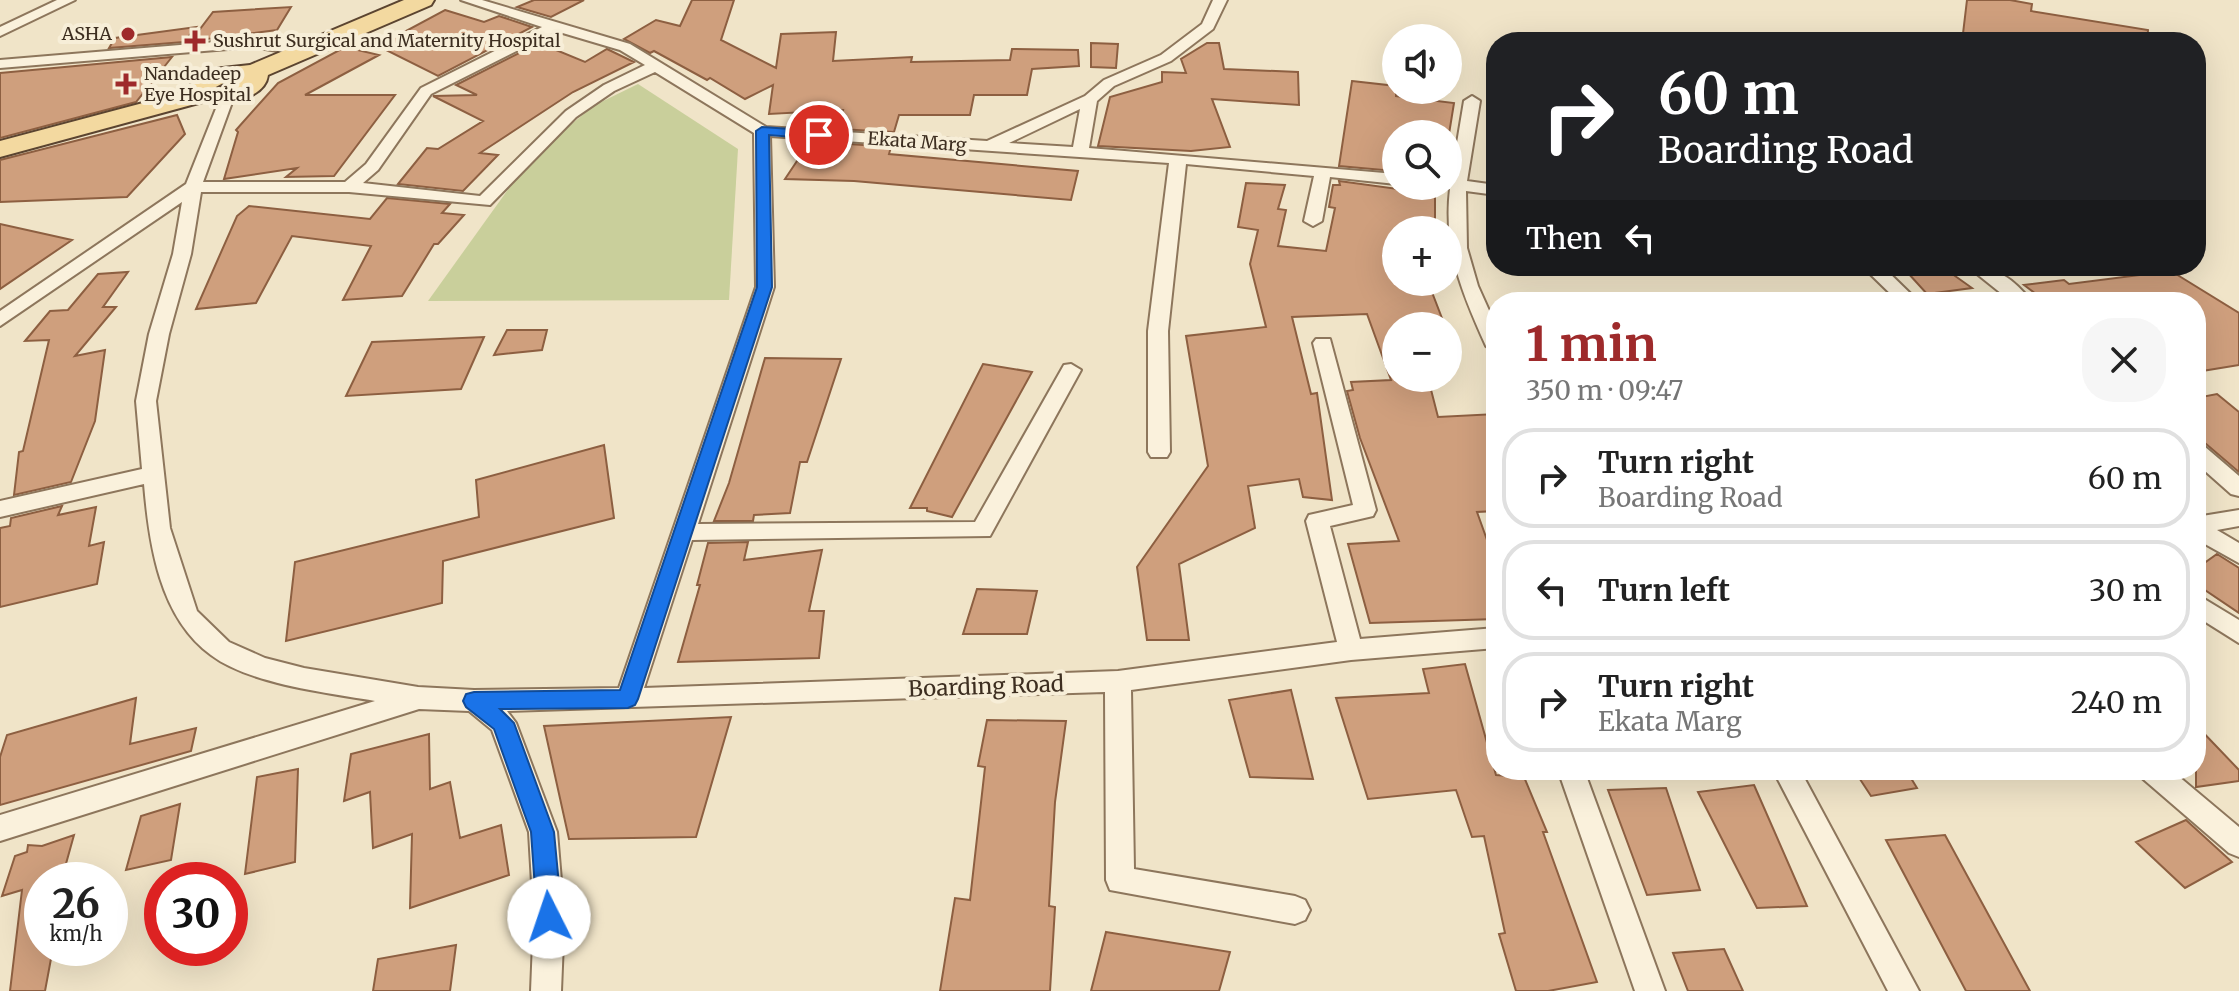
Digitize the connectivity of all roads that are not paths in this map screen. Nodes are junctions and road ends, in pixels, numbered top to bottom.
1 (68, 0) edge
2 (423, 0) edge
3 (468, 0) edge
4 (1220, 0) edge
5 (554, 26) junction
6 (0, 32) edge
7 (303, 51) junction
8 (0, 64) edge
9 (655, 66) junction
10 (211, 91) junction
11 (1090, 99) junction
12 (1472, 101) dead end
13 (762, 131) junction
14 (0, 139) edge
15 (988, 147) junction
16 (1462, 147) edge
17 (0, 149) edge
18 (1080, 152) junction
19 (1178, 159) junction
20 (1323, 172) junction
21 (1382, 178) edge
22 (1462, 185) edge
23 (193, 187) junction
24 (349, 187) junction
25 (1486, 189) edge
26 (1455, 200) edge
27 (1313, 221) dead end
28 (1882, 276) edge
29 (1994, 276) edge
30 (1899, 292) edge
31 (2012, 292) edge
32 (0, 319) edge
33 (1486, 324) edge
34 (1323, 343) dead end
35 (1071, 370) dead end
36 (1159, 452) dead end
37 (2206, 460) edge
38 (153, 474) junction
39 (2239, 488) edge
40 (0, 509) edge
41 (2239, 518) edge
42 (2206, 524) edge
43 (685, 532) junction
44 (2206, 533) edge
45 (2239, 554) edge
46 (2206, 610) edge
47 (2239, 633) edge
48 (1486, 639) edge
49 (1351, 650) junction
50 (1118, 681) junction
51 (418, 698) junction
52 (628, 699) junction
53 (474, 701) junction
54 (1575, 780) edge
55 (1791, 780) edge
56 (2163, 780) edge
57 (0, 828) edge
58 (2239, 844) edge
59 (1295, 910) dead end
60 (546, 991) edge
61 (1650, 991) edge
62 (1904, 991) edge

1 - 6 street
2 - 7 main road
3 - 5 street, Ekata Marg
4 - 11 street
5 - 9 street, Ekata Marg
5 - 24 street
7 - 8 street
7 - 10 main road
9 - 13 street, Ekata Marg
9 - 24 street
10 - 14 main road
10 - 17 main road
10 - 23 street
11 - 15 street
11 - 18 street
12 - 16 street
13 - 15 street, Ekata Marg
13 - 43 street
15 - 18 street, Ekata Marg
18 - 19 street, Ekata Marg
19 - 20 street, Ekata Marg
19 - 36 street
20 - 21 street, Ekata Marg
20 - 27 street
22 - 25 street
23 - 24 street
23 - 32 street
23 - 38 street
26 - 33 street
28 - 30 street
29 - 31 street
34 - 49 street
35 - 43 street
37 - 39 street
38 - 40 street
38 - 51 street
41 - 42 street
43 - 52 street
44 - 45 street
46 - 47 street
48 - 49 street, Boarding Road
49 - 50 street, Boarding Road
50 - 52 street, Boarding Road
50 - 59 street
51 - 53 street, Boarding Road
51 - 57 street
52 - 53 street, Boarding Road
53 - 60 street
54 - 61 street
55 - 62 street
56 - 58 street

